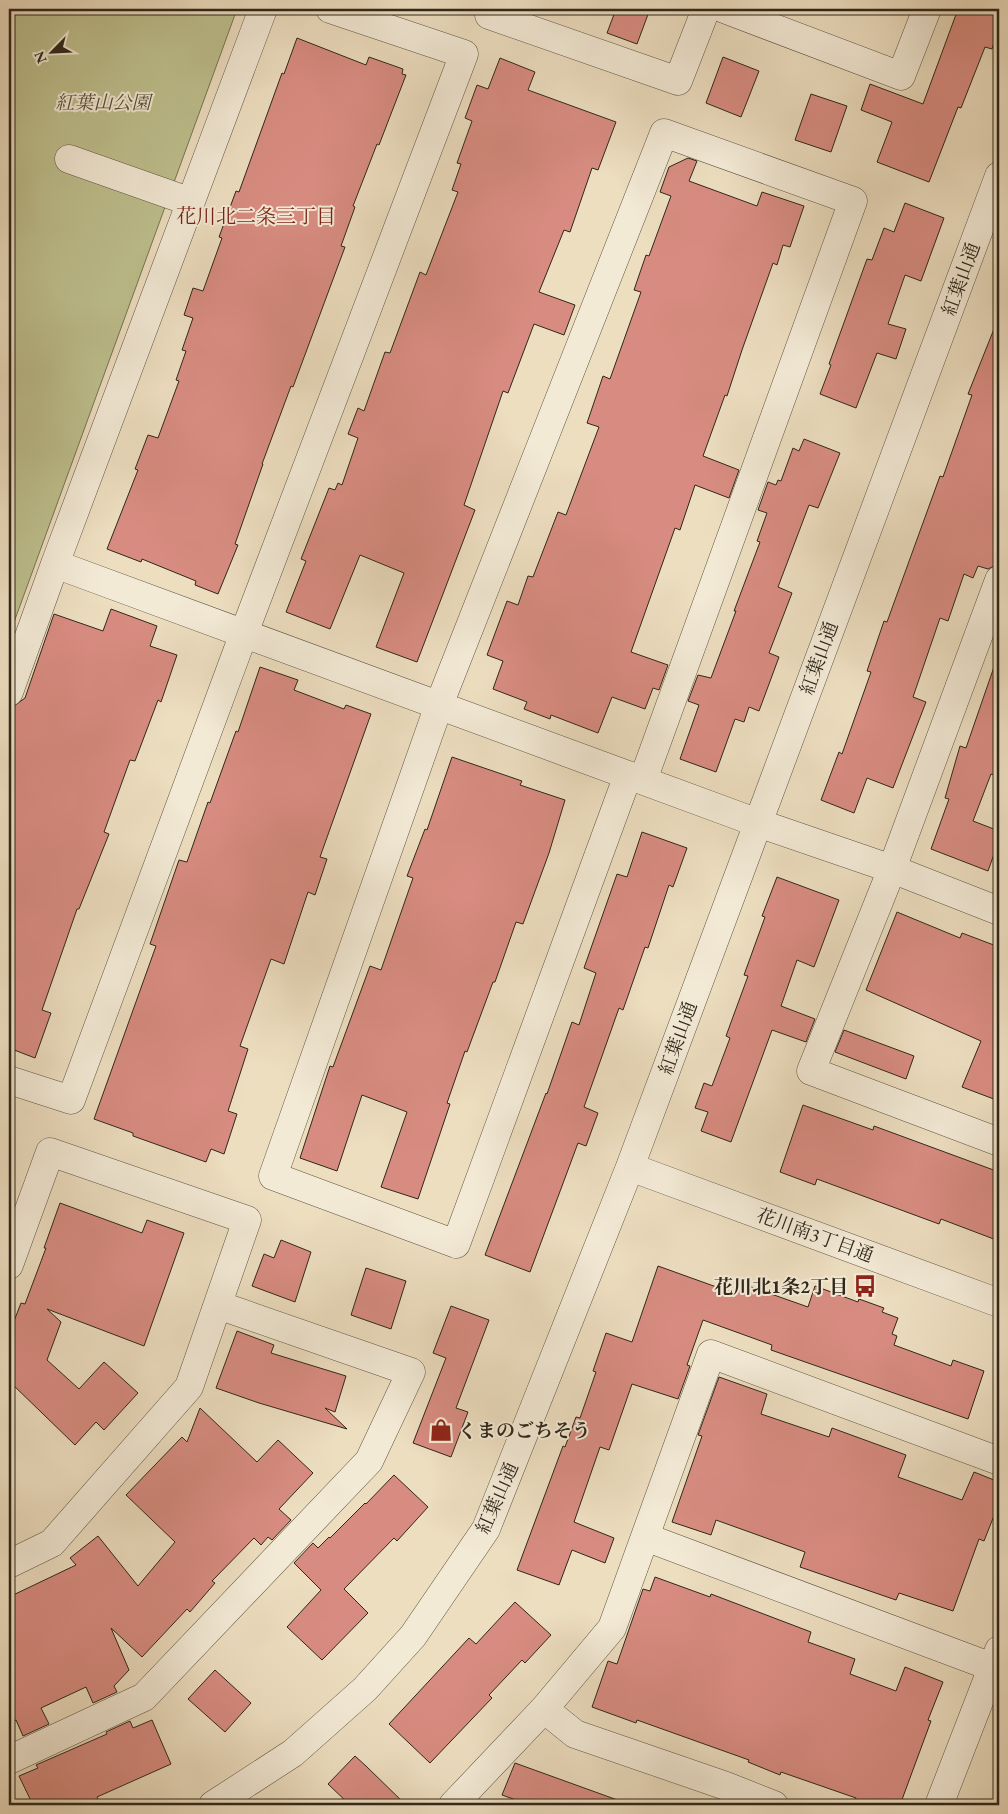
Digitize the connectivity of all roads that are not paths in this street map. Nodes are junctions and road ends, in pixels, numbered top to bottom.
1 (263, 9) edge
2 (330, 9) edge
3 (491, 9) edge
4 (706, 9) edge
5 (724, 9) edge
6 (927, 9) edge
7 (69, 159) dead end
8 (999, 176) edge
9 (191, 202) junction
10 (56, 564) junction
11 (999, 580) edge
12 (244, 633) junction
13 (9, 692) edge
14 (440, 705) junction
15 (636, 778) junction
16 (758, 823) junction
17 (892, 869) junction
18 (999, 911) edge
19 (9, 1080) edge
20 (999, 1142) edge
21 (630, 1167) junction
22 (9, 1265) edge
23 (999, 1303) edge
24 (218, 1305) junction
25 (999, 1461) edge
26 (645, 1537) junction
27 (9, 1564) edge
28 (996, 1658) edge
29 (544, 1709) junction
30 (9, 1760) edge
31 (722, 1796) edge
32 (213, 1805) edge
33 (453, 1805) edge
34 (774, 1805) edge
35 (939, 1805) edge

1 - 9 street
2 - 12 street
3 - 4 street
5 - 6 street
7 - 9 street
8 - 16 street, 紅葉山通
9 - 10 street
10 - 12 street
10 - 13 street
11 - 17 street
12 - 14 street
12 - 19 street
14 - 15 street
14 - 15 street
14 - 15 street
15 - 16 street
16 - 17 street
16 - 21 street, 紅葉山通
17 - 18 street
17 - 20 street
21 - 23 street, 花川南3丁目通
21 - 32 street, 紅葉山通
22 - 24 street
24 - 27 street
24 - 30 street
25 - 26 street
26 - 28 street
26 - 29 street
28 - 35 street
29 - 31 street
29 - 33 street
31 - 34 street

